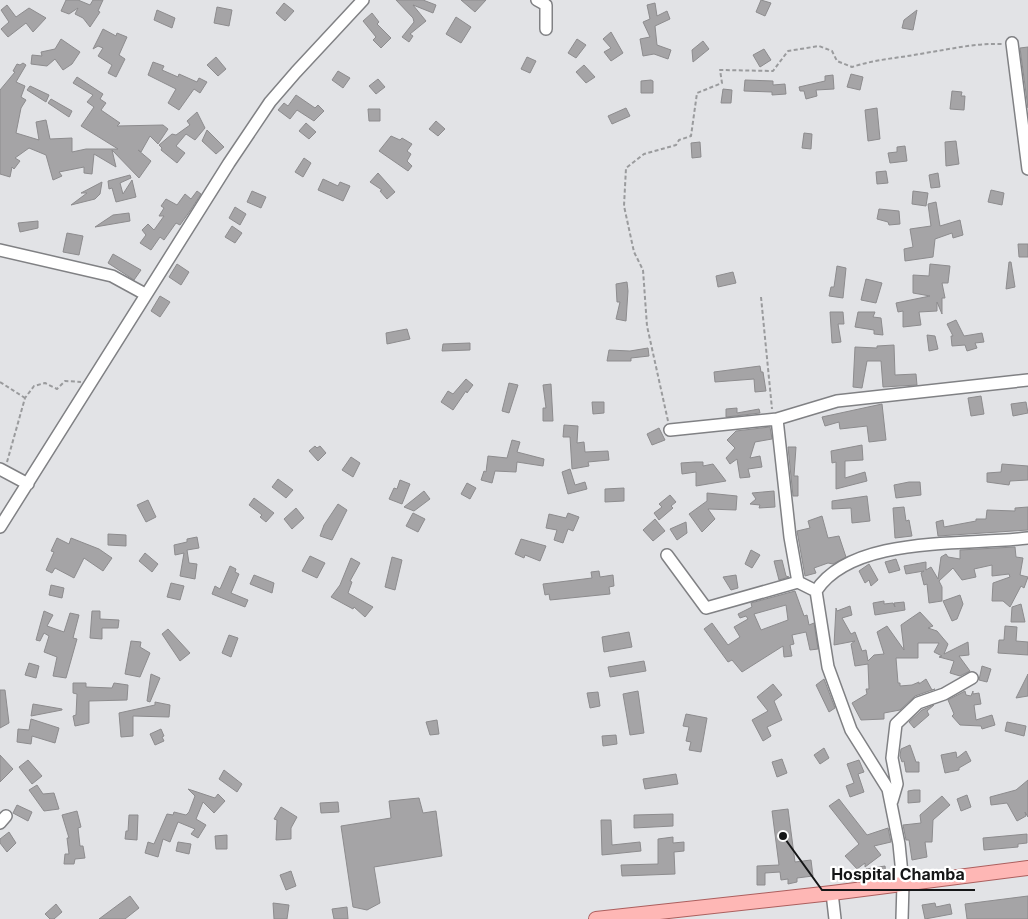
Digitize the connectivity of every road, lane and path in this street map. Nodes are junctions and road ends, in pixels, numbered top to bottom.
1 (363, 0) edge
2 (537, 0) edge
3 (546, 29) dead end
4 (1012, 43) joint
5 (1028, 169) edge
6 (0, 250) edge
7 (145, 294) junction
8 (761, 297) dead end
9 (1028, 380) edge
10 (0, 382) edge
11 (90, 384) junction
12 (26, 398) junction
13 (778, 419) junction
14 (670, 430) joint
15 (1, 469) edge
16 (28, 484) junction
17 (0, 527) edge
18 (1028, 538) edge
19 (667, 555) dead end
20 (798, 582) junction
21 (816, 591) junction
22 (972, 678) dead end
23 (891, 802) junction
24 (1028, 868) edge
25 (903, 884) junction
26 (832, 893) junction
27 (596, 919) edge
28 (836, 919) edge
29 (902, 919) edge

1 - 7 street
2 - 3 street
4 - 5 street
4 - 14 path
6 - 7 street
7 - 11 street
8 - 13 path
9 - 13 street
10 - 12 path
11 - 12 path
11 - 16 street
12 - 15 path
13 - 14 street
13 - 20 street
15 - 16 street
16 - 17 street
18 - 21 street
19 - 20 street
20 - 21 street
21 - 23 street
22 - 23 street
23 - 25 street
24 - 25 main road
25 - 26 main road
25 - 29 street
26 - 27 main road
26 - 28 street

